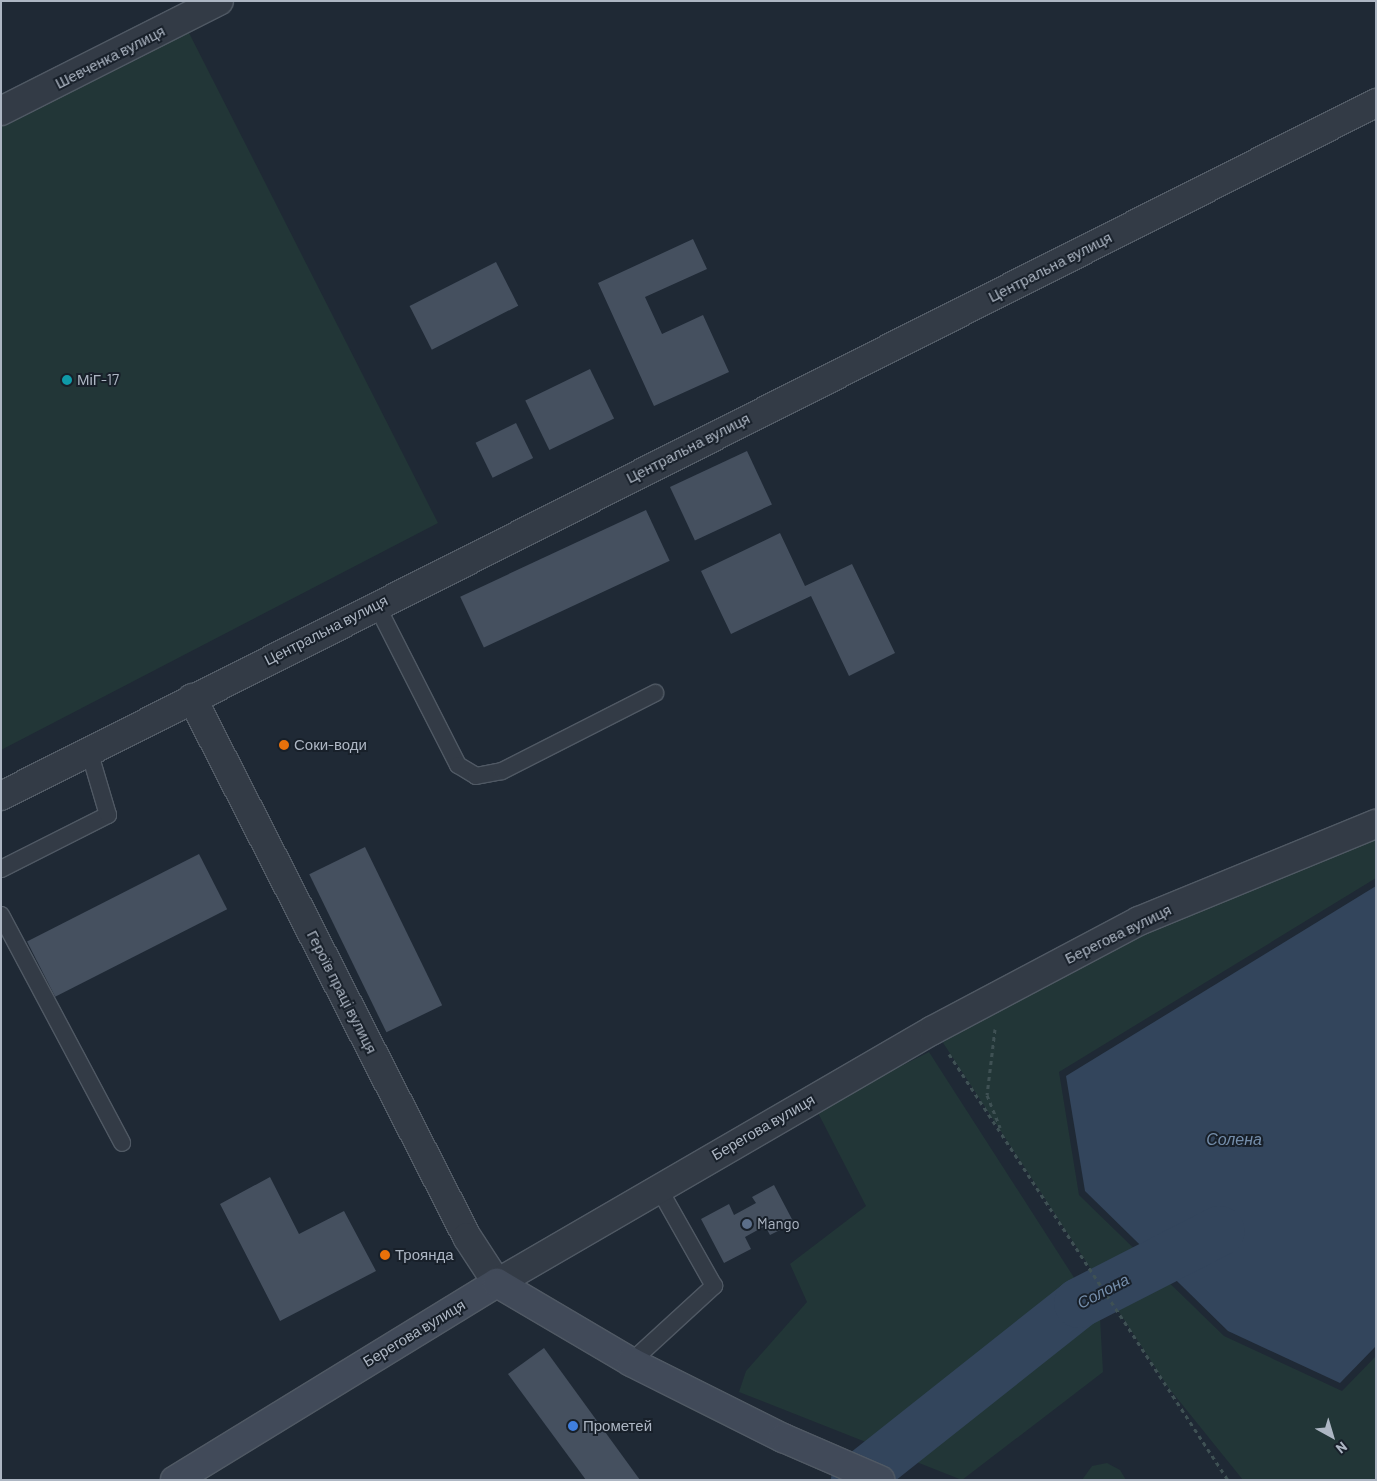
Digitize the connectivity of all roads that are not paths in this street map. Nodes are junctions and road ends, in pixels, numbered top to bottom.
1 (220, 1) edge
2 (1376, 103) edge
3 (1, 111) edge
4 (376, 604) junction
5 (655, 693) dead end
6 (192, 698) junction
7 (89, 751) junction
8 (1, 796) edge
9 (1376, 824) edge
10 (1, 870) edge
11 (1, 915) edge
12 (122, 1143) dead end
13 (658, 1187) junction
14 (497, 1282) junction
15 (632, 1362) junction
16 (175, 1480) edge
17 (880, 1480) edge

1 - 3 street, Шевченка вулиця
2 - 4 street, Центральна вулиця
4 - 5 lane
4 - 6 street, Центральна вулиця
6 - 7 street, Центральна вулиця
6 - 14 street, Героїв праці вулиця
7 - 8 street, Центральна вулиця
7 - 10 lane
9 - 13 street, Берегова вулиця
11 - 12 lane
13 - 14 street, Берегова вулиця
13 - 15 lane
14 - 15 main road
14 - 16 main road, Берегова вулиця
15 - 17 main road

